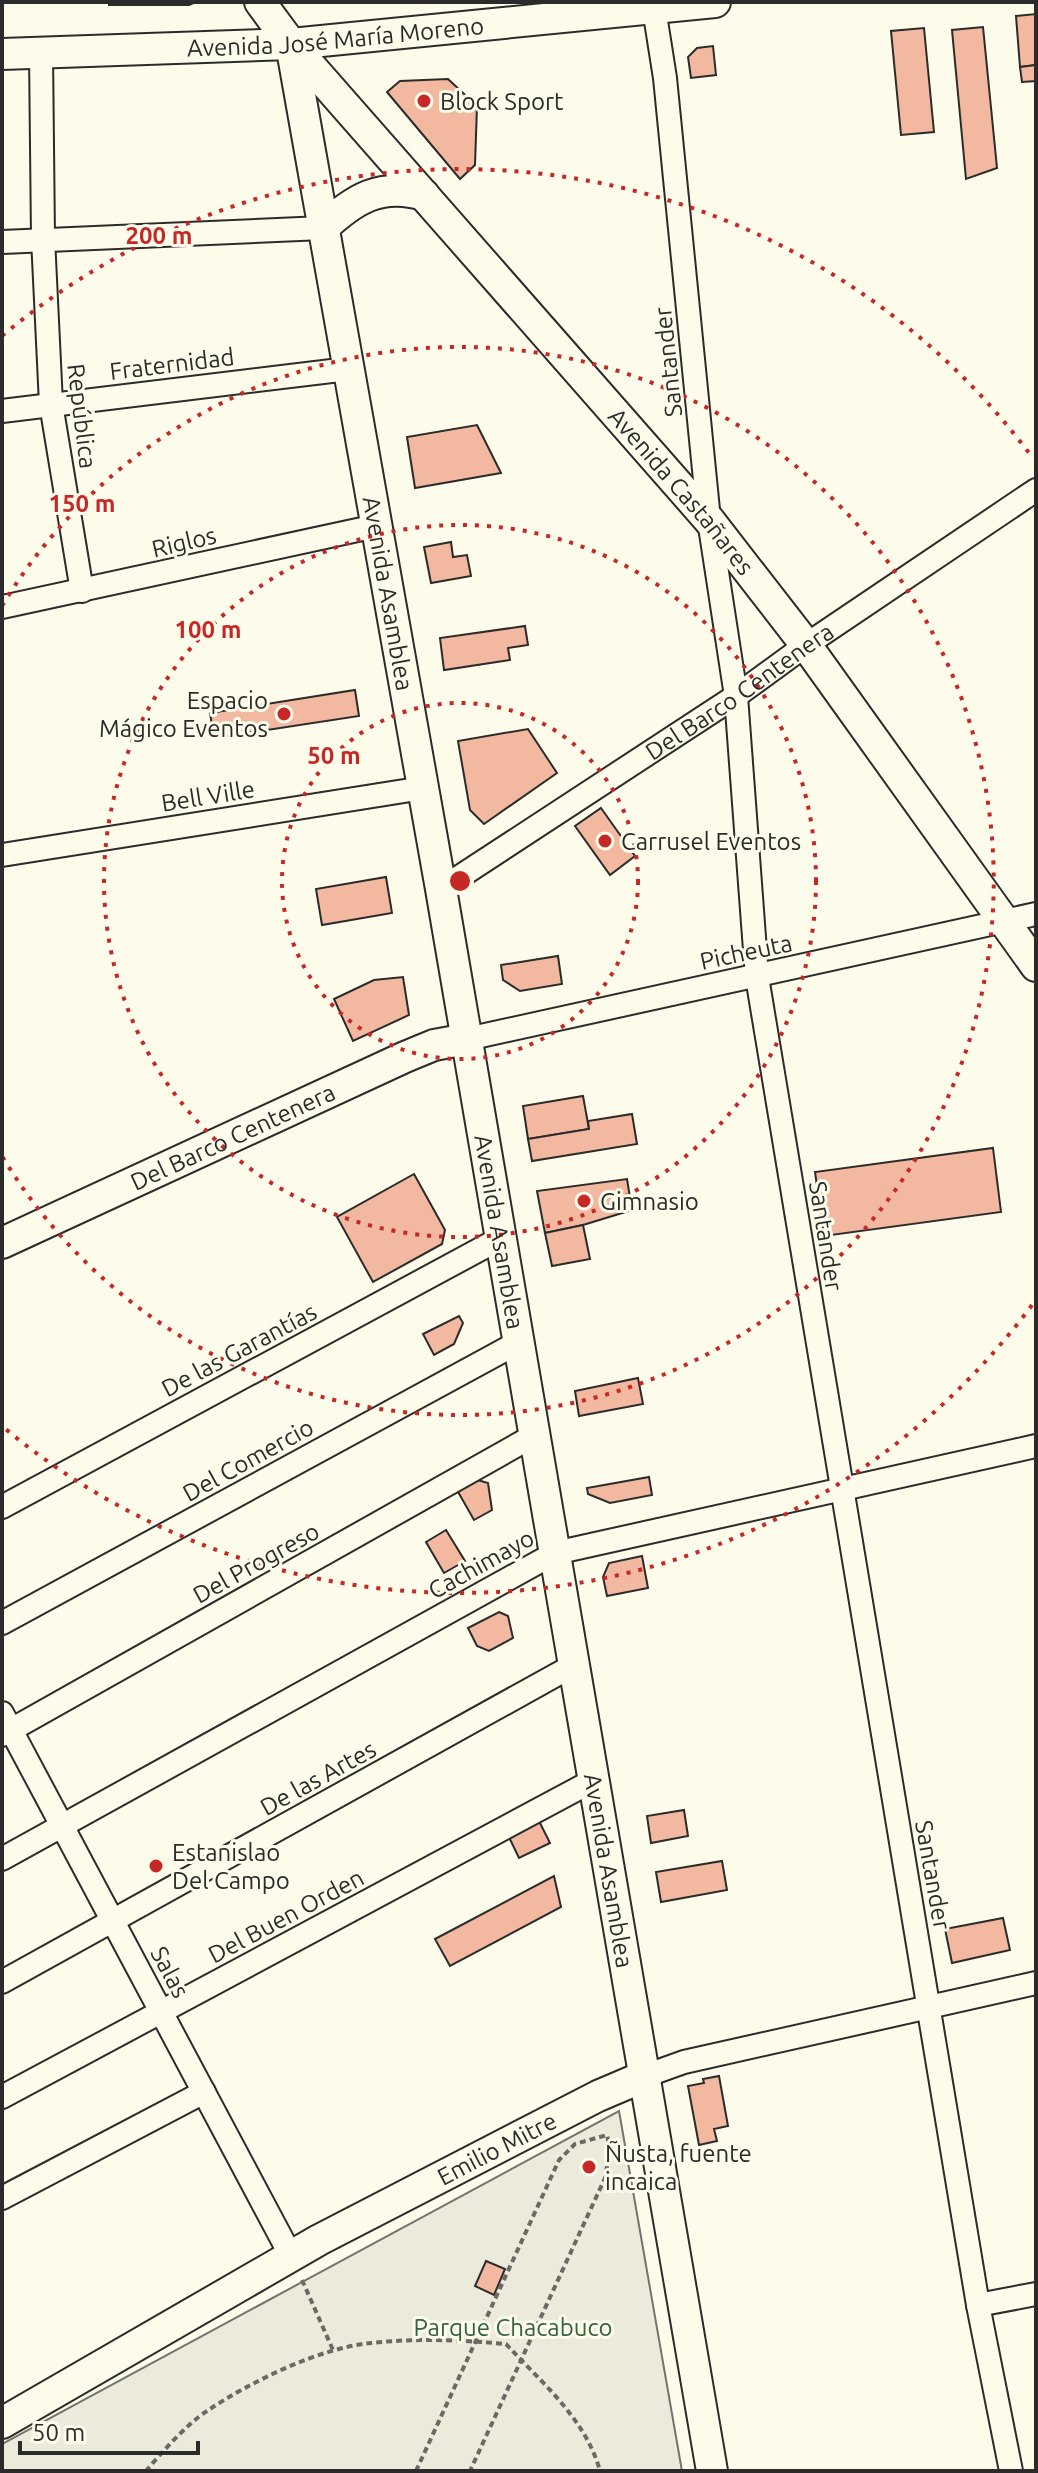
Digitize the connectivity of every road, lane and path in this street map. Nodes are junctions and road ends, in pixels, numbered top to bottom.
1 (260, 2) edge
2 (715, 2) edge
3 (654, 5) edge
4 (291, 44) junction
5 (41, 53) junction
6 (2, 54) edge
7 (424, 195) junction
8 (323, 228) junction
9 (43, 238) junction
10 (2, 242) edge
11 (348, 369) junction
12 (51, 404) junction
13 (2, 411) edge
14 (1036, 490) edge
15 (709, 520) junction
16 (376, 526) junction
17 (82, 591) junction
18 (2, 607) edge
19 (806, 645) junction
20 (736, 696) junction
21 (423, 788) junction
22 (2, 855) edge
23 (441, 889) junction
24 (1036, 914) edge
25 (1004, 923) junction
26 (1036, 966) edge
27 (757, 977) junction
28 (467, 1039) junction
29 (501, 1238) junction
30 (2, 1243) edge
31 (519, 1342) junction
32 (535, 1435) junction
33 (1036, 1446) edge
34 (841, 1490) junction
35 (2, 1507) edge
36 (555, 1553) junction
37 (2, 1623) edge
38 (574, 1665) junction
39 (5, 1726) edge
40 (594, 1780) junction
41 (62, 1826) junction
42 (2, 1859) edge
43 (113, 1921) junction
44 (2, 1982) edge
45 (1036, 1983) edge
46 (929, 2007) junction
47 (162, 2012) junction
48 (645, 2076) junction
49 (204, 2092) junction
50 (2, 2097) edge
51 (2, 2198) edge
52 (291, 2256) junction
53 (1036, 2294) edge
54 (978, 2305) junction
55 (475, 2342) junction
56 (333, 2350) junction
57 (521, 2360) junction
58 (2, 2423) edge
59 (146, 2471) edge
60 (416, 2471) edge
61 (470, 2471) edge
62 (600, 2471) edge
63 (712, 2471) edge
64 (1011, 2471) edge

1 - 4 main road, Avenida Asamblea
2 - 3 main road, Avenida José María Moreno
3 - 4 main road, Avenida José María Moreno
3 - 15 street, Santander
4 - 5 main road, Avenida José María Moreno
4 - 7 main road, Avenida Castañares
4 - 8 main road, Avenida Asamblea
5 - 6 main road, Avenida José María Moreno
5 - 9 street, República
7 - 8 main road
7 - 15 main road, Avenida Castañares
8 - 9 street
8 - 11 main road, Avenida Asamblea
9 - 10 street
9 - 12 street, República
11 - 12 street, Fraternidad
11 - 16 main road, Avenida Asamblea
12 - 13 street, Fraternidad
12 - 17 street, República
14 - 19 street, Del Barco Centenera
15 - 19 main road, Avenida Castañares
15 - 20 street, Santander
16 - 17 street, Riglos
16 - 21 main road, Avenida Asamblea
17 - 18 street, Riglos
19 - 20 street, Del Barco Centenera
19 - 25 main road, Avenida Castañares
20 - 23 street, Del Barco Centenera
20 - 27 street, Santander
21 - 22 street, Bell Ville
21 - 23 main road, Avenida Asamblea
23 - 28 main road, Avenida Asamblea
24 - 25 street, Picheuta
25 - 26 main road, Avenida Castañares
25 - 27 street, Picheuta
27 - 28 street, Picheuta
27 - 34 street, Santander
28 - 29 main road, Avenida Asamblea
28 - 30 main road, Del Barco Centenera
29 - 31 main road, Avenida Asamblea
29 - 35 street, De las Garantías
31 - 32 main road, Avenida Asamblea
31 - 37 street, Del Comercio
32 - 36 main road, Avenida Asamblea
32 - 39 street, Del Progreso
33 - 34 street, Cachimayo
34 - 36 street, Cachimayo
34 - 46 street, Santander
36 - 38 main road, Avenida Asamblea
36 - 41 street, Cachimayo
38 - 40 main road, Avenida Asamblea
38 - 43 street, De las Artes
39 - 41 street, Salas
40 - 47 street, Del Buen Orden
40 - 48 main road, Avenida Asamblea
41 - 42 street, Cachimayo
41 - 43 street, Salas
43 - 44 street, De las Artes
43 - 47 street, Salas
45 - 46 street, Emilio Mitre
46 - 48 street, Emilio Mitre
46 - 54 street, Santander
47 - 49 street, Salas
47 - 50 street, Del Buen Orden
48 - 52 main road, Emilio Mitre
48 - 63 main road, Avenida Asamblea
49 - 51 street
49 - 52 street, Salas
52 - 56 path
52 - 58 main road, Emilio Mitre
53 - 54 street
54 - 64 street, Santander
55 - 56 path
55 - 57 path
55 - 57 path
55 - 60 path
56 - 59 path
57 - 61 path
57 - 62 path

